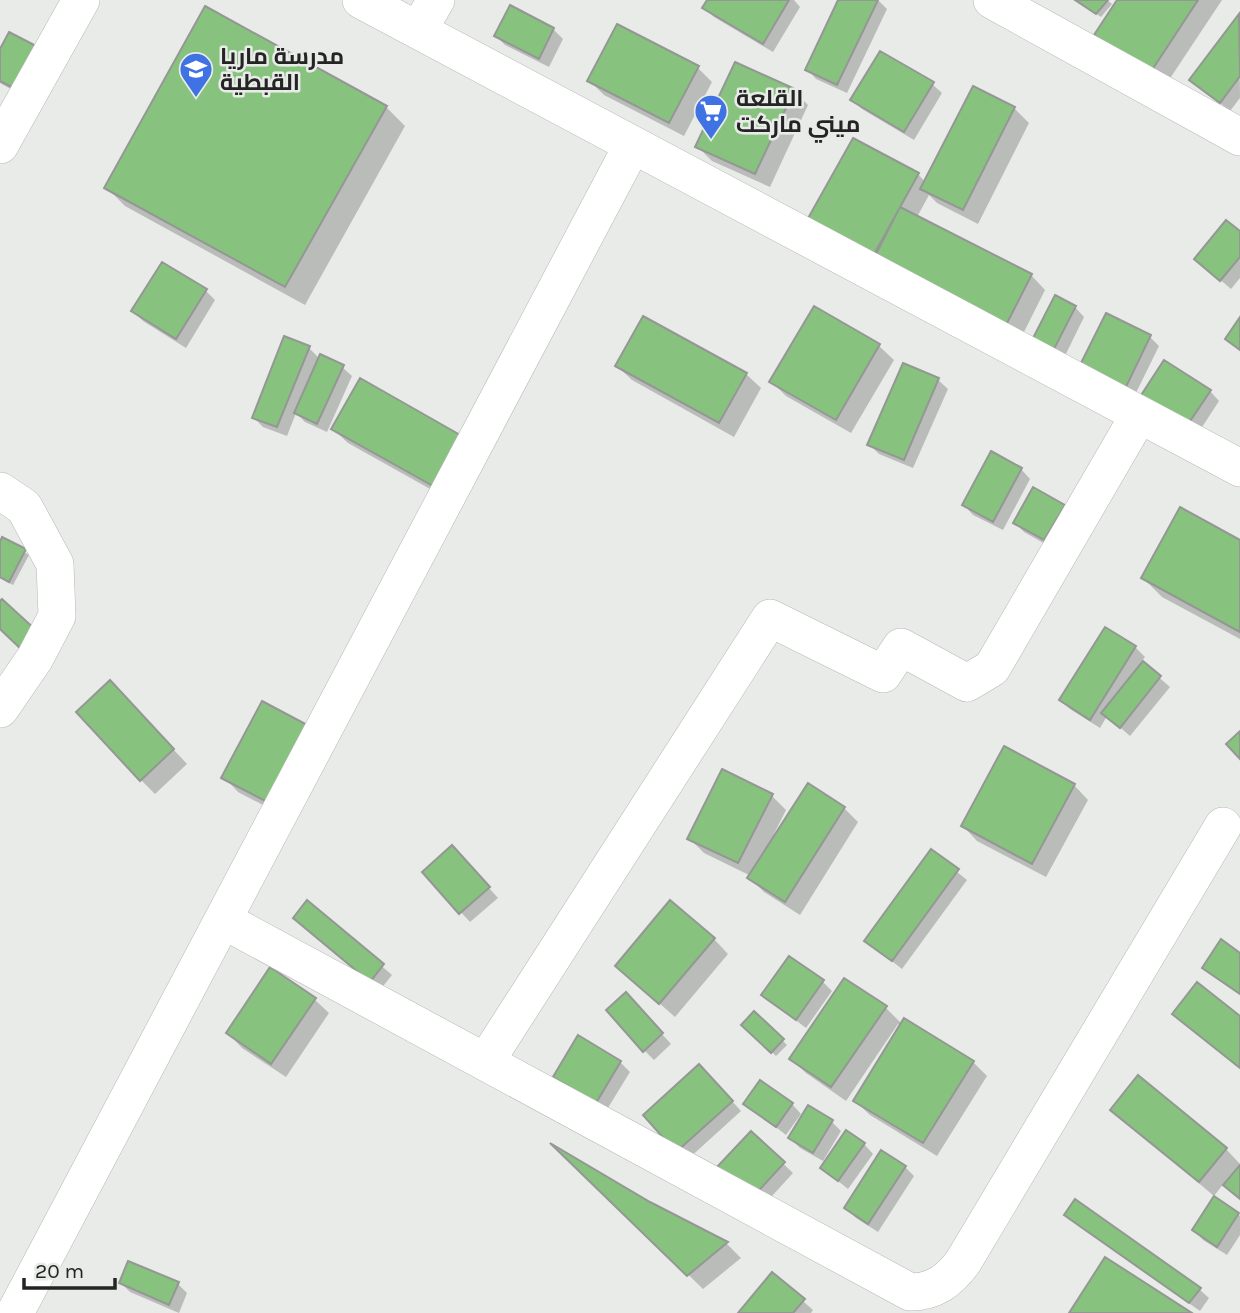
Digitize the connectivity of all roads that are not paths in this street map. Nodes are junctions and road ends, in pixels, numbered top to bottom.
1 (80, 0) edge
2 (361, 0) edge
3 (992, 0) edge
4 (427, 15) edge
5 (1240, 137) edge
6 (0, 145) edge
7 (632, 146) junction
8 (1139, 415) junction
9 (1240, 468) edge
10 (0, 491) edge
11 (0, 709) edge
12 (1223, 826) dead end
13 (223, 920) junction
14 (486, 1061) junction
15 (15, 1313) edge

1 - 6 street
2 - 4 street
3 - 5 street
4 - 7 street
7 - 8 street
7 - 13 street
8 - 9 street
8 - 14 street
10 - 11 street
12 - 14 street
13 - 14 street
13 - 15 street

